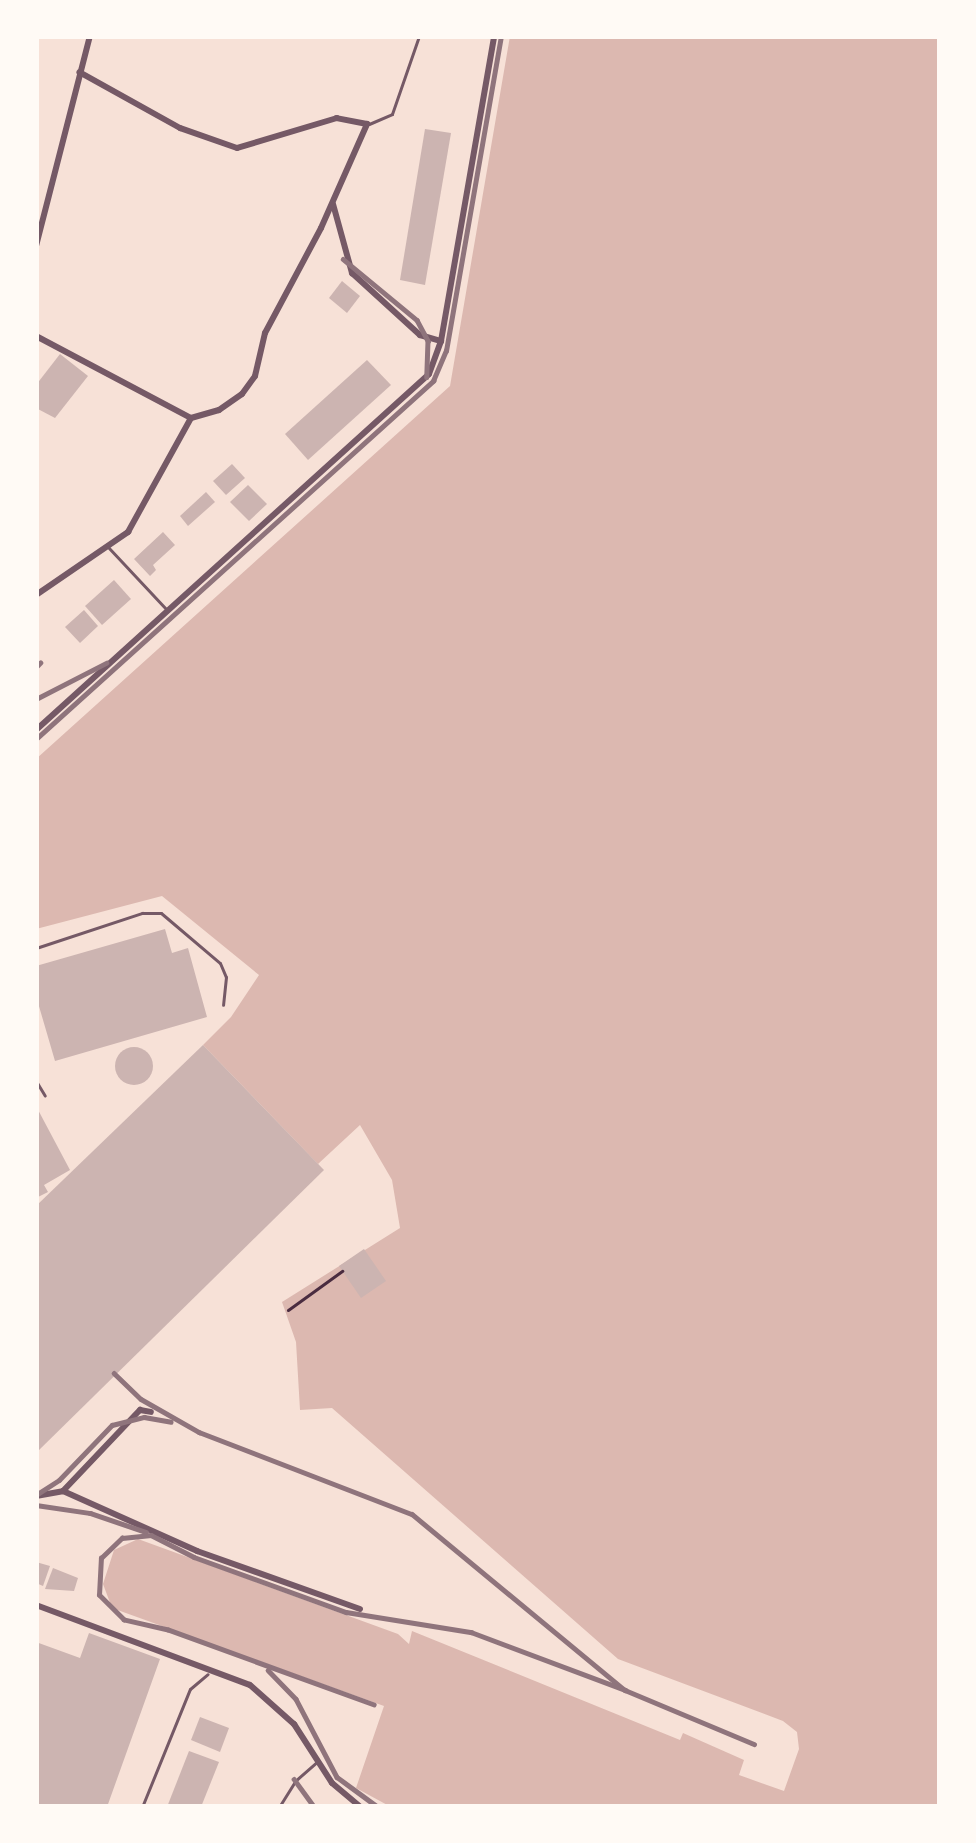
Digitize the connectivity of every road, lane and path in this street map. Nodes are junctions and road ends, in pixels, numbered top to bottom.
1 (90, 36) edge
2 (419, 36) edge
3 (494, 36) edge
4 (79, 72) junction
5 (367, 124) junction
6 (333, 204) junction
7 (36, 243) edge
8 (36, 336) edge
9 (440, 340) junction
10 (191, 418) junction
11 (106, 546) junction
12 (36, 595) edge
13 (168, 612) junction
14 (36, 730) edge
15 (36, 948) edge
16 (224, 1005) dead end
17 (36, 1081) edge
18 (45, 1096) dead end
19 (342, 1271) dead end
20 (288, 1310) dead end
21 (152, 1412) dead end
22 (63, 1491) junction
23 (36, 1496) edge
24 (36, 1605) edge
25 (360, 1609) dead end
26 (222, 1673) junction
27 (319, 1761) junction
28 (142, 1807) edge
29 (279, 1807) edge
30 (361, 1807) edge

1 - 4 street
2 - 5 lane
3 - 9 street
4 - 5 street
4 - 7 street
5 - 6 street
6 - 9 street
6 - 10 street
8 - 10 street
9 - 13 street
10 - 11 street
11 - 12 street
11 - 13 lane
13 - 14 street
15 - 16 lane
17 - 18 lane
19 - 20 path
21 - 22 street
22 - 23 street
22 - 25 street
24 - 26 street
26 - 27 street
26 - 28 lane
27 - 29 lane
27 - 30 street

